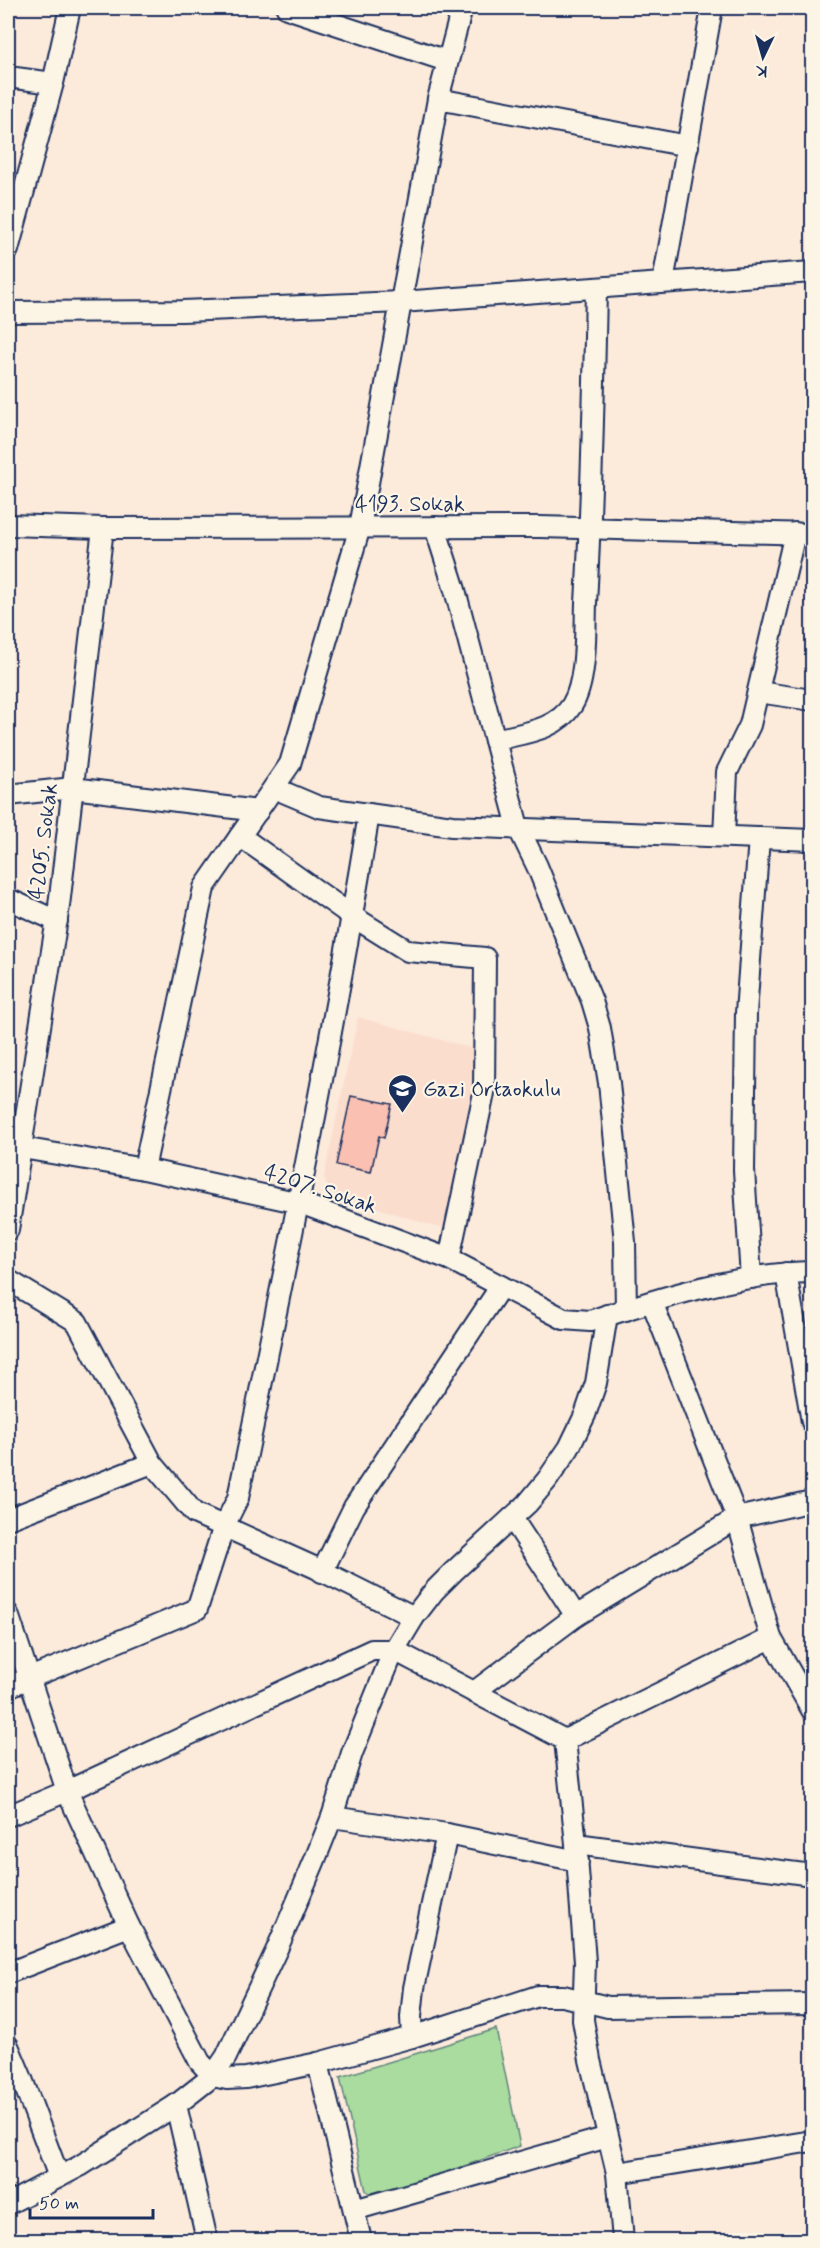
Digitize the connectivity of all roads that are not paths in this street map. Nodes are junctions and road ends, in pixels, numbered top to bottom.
1 (70, 8) edge
2 (287, 8) edge
3 (462, 8) edge
4 (712, 8) edge
5 (447, 61) junction
6 (8, 77) edge
7 (53, 83) junction
8 (438, 99) junction
9 (688, 146) junction
10 (8, 250) edge
11 (813, 273) edge
12 (663, 282) junction
13 (596, 289) junction
14 (400, 302) junction
15 (8, 312) edge
16 (8, 525) edge
17 (360, 527) junction
18 (435, 527) junction
19 (103, 528) junction
20 (591, 528) junction
21 (804, 533) edge
22 (758, 693) junction
23 (813, 700) edge
24 (495, 740) junction
25 (72, 788) junction
26 (274, 788) junction
27 (8, 795) edge
28 (258, 811) junction
29 (369, 814) junction
30 (518, 827) junction
31 (240, 836) junction
32 (724, 836) junction
33 (759, 838) junction
34 (813, 840) edge
35 (8, 899) edge
36 (352, 916) junction
37 (57, 921) junction
38 (22, 1148) junction
39 (144, 1168) junction
40 (12, 1173) edge
41 (300, 1203) junction
42 (8, 1230) edge
43 (449, 1259) junction
44 (813, 1272) edge
45 (786, 1273) junction
46 (751, 1278) junction
47 (8, 1280) edge
48 (501, 1286) junction
49 (652, 1302) junction
50 (626, 1310) junction
51 (598, 1318) junction
52 (813, 1422) edge
53 (152, 1463) junction
54 (813, 1501) edge
55 (512, 1518) junction
56 (737, 1518) junction
57 (8, 1519) edge
58 (224, 1526) junction
59 (322, 1572) junction
60 (8, 1614) edge
61 (576, 1616) junction
62 (414, 1617) junction
63 (771, 1638) junction
64 (394, 1650) junction
65 (28, 1678) junction
66 (8, 1687) edge
67 (474, 1692) junction
68 (813, 1710) edge
69 (565, 1740) junction
70 (67, 1791) junction
71 (8, 1816) edge
72 (332, 1817) junction
73 (447, 1834) junction
74 (577, 1852) junction
75 (813, 1875) edge
76 (129, 1926) junction
77 (8, 1973) edge
78 (583, 2002) junction
79 (813, 2004) edge
80 (412, 2037) junction
81 (8, 2046) edge
82 (318, 2063) junction
83 (213, 2076) junction
84 (176, 2104) junction
85 (608, 2137) junction
86 (813, 2141) edge
87 (617, 2173) junction
88 (59, 2177) junction
89 (8, 2204) edge
90 (354, 2210) junction
91 (207, 2241) edge
92 (361, 2241) edge
93 (623, 2241) edge

1 - 7 street
2 - 5 street
3 - 5 street
4 - 9 street
5 - 8 street
6 - 7 street
7 - 10 street
8 - 9 street
8 - 14 street
9 - 12 street
11 - 12 street
12 - 13 street
13 - 14 street
13 - 20 street
14 - 15 street
14 - 17 street
16 - 19 street, 4193. Sokak
17 - 18 street, 4193. Sokak
17 - 19 street, 4193. Sokak
17 - 26 street
18 - 20 street, 4193. Sokak
18 - 24 street
19 - 25 street, 4205. Sokak
20 - 21 street, 4193. Sokak
20 - 24 street
21 - 22 street
22 - 23 street
22 - 32 street
24 - 30 street
25 - 27 street
25 - 28 street
25 - 37 street, 4205. Sokak
26 - 28 street
26 - 29 street
28 - 31 street
29 - 30 street
29 - 36 street
30 - 32 street
30 - 50 street
31 - 36 street
31 - 39 street
32 - 33 street
33 - 34 street
33 - 46 street
35 - 37 street
36 - 41 street
36 - 43 street
37 - 38 street, 4205. Sokak
38 - 39 street, 4207. Sokak
38 - 40 street, 4205. Sokak
39 - 41 street, 4207. Sokak
40 - 42 street, 4205. Sokak
41 - 43 street, 4207. Sokak
41 - 58 street
43 - 48 street, 4207. Sokak
44 - 45 street
45 - 46 street
45 - 52 street
46 - 49 street
47 - 53 street
48 - 51 street, 4207. Sokak
48 - 59 street
49 - 50 street
49 - 56 street
50 - 51 street
51 - 55 street
53 - 57 street
53 - 58 street
54 - 56 street
55 - 61 street
55 - 62 street
56 - 61 street
56 - 63 street
58 - 59 street
58 - 65 street
59 - 62 street
60 - 65 street
61 - 67 street
62 - 64 street
63 - 68 street
63 - 69 street
64 - 67 street
64 - 70 street
64 - 72 street
65 - 66 street
65 - 70 street
67 - 69 street
69 - 74 street
70 - 71 street
70 - 76 street
72 - 73 street
72 - 83 street
73 - 74 street
73 - 80 street
74 - 75 street
74 - 78 street
76 - 77 street
76 - 83 street
78 - 79 street
78 - 80 street
78 - 85 street
80 - 82 street
81 - 88 street
82 - 83 street
82 - 90 street
83 - 84 street
84 - 88 street
84 - 91 street
85 - 87 street
85 - 90 street
86 - 87 street
87 - 93 street
88 - 89 street
90 - 92 street

